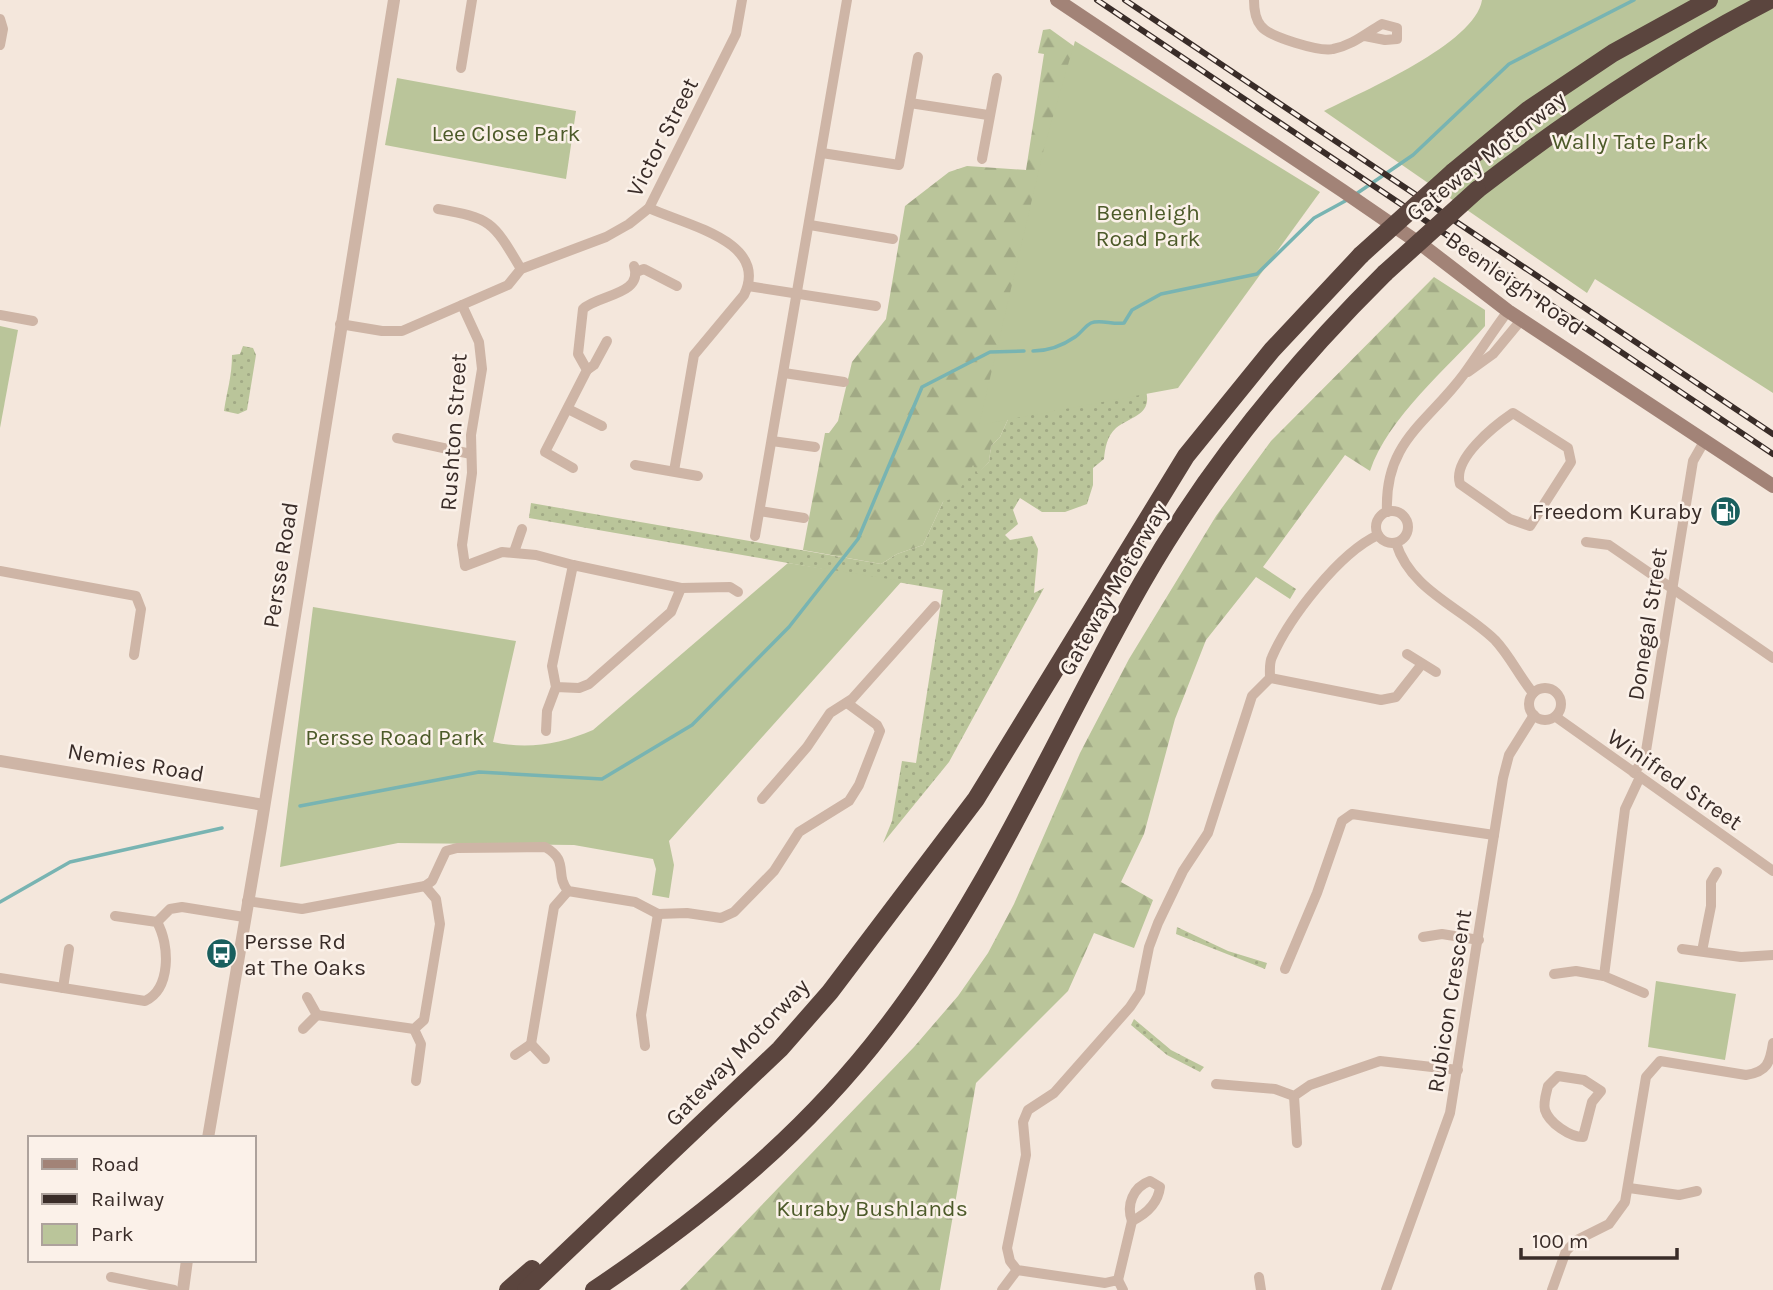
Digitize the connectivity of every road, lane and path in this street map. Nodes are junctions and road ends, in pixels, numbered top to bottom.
1 (394, 0) edge
2 (472, 0) edge
3 (742, 0) edge
4 (1057, 0) edge
5 (1254, 0) edge
6 (1709, 0) edge
7 (1770, 0) edge
8 (852, 1) edge
9 (0, 19) edge
10 (1365, 36) dead end
11 (0, 45) edge
12 (918, 57) dead end
13 (461, 68) dead end
14 (997, 78) dead end
15 (910, 103) junction
16 (988, 115) junction
17 (822, 153) junction
18 (982, 159) dead end
19 (649, 208) junction
20 (438, 209) dead end
21 (810, 225) junction
22 (893, 239) dead end
23 (521, 269) junction
24 (677, 286) dead end
25 (748, 286) junction
26 (797, 294) junction
27 (462, 305) junction
28 (876, 306) dead end
29 (1508, 311) junction
30 (0, 315) edge
31 (1522, 319) junction
32 (33, 321) dead end
33 (340, 324) junction
34 (607, 341) dead end
35 (587, 370) junction
36 (784, 373) junction
37 (1464, 375) junction
38 (844, 382) dead end
39 (568, 409) junction
40 (602, 426) dead end
41 (397, 438) dead end
42 (1705, 440) junction
43 (772, 441) junction
44 (815, 447) dead end
45 (471, 454) junction
46 (635, 465) dead end
47 (573, 468) dead end
48 (674, 471) junction
49 (698, 476) dead end
50 (1773, 485) edge
51 (760, 511) junction
52 (1387, 512) junction
53 (804, 518) dead end
54 (1530, 526) joint
55 (522, 529) dead end
56 (755, 536) dead end
57 (1378, 536) junction
58 (1586, 542) dead end
59 (1396, 543) junction
60 (514, 552) junction
61 (573, 565) junction
62 (0, 571) edge
63 (681, 588) junction
64 (1673, 590) junction
65 (738, 592) dead end
66 (935, 606) dead end
67 (1408, 654) dead end
68 (134, 655) dead end
69 (1773, 658) edge
70 (1422, 664) junction
71 (1436, 672) dead end
72 (1270, 678) junction
73 (556, 687) junction
74 (1533, 693) junction
75 (846, 702) junction
76 (1534, 715) junction
77 (1556, 716) junction
78 (546, 731) dead end
79 (0, 761) edge
80 (1637, 775) junction
81 (762, 799) dead end
82 (264, 805) junction
83 (1494, 835) junction
84 (1773, 871) edge
85 (1717, 872) dead end
86 (425, 886) junction
87 (568, 891) junction
88 (247, 901) junction
89 (658, 914) junction
90 (116, 916) dead end
91 (244, 917) junction
92 (157, 922) junction
93 (1423, 937) dead end
94 (1479, 940) junction
95 (69, 949) dead end
96 (1682, 949) dead end
97 (1702, 951) junction
98 (1773, 955) edge
99 (1285, 969) dead end
100 (1555, 974) dead end
101 (1604, 976) junction
102 (0, 978) edge
103 (63, 988) junction
104 (1644, 993) dead end
105 (307, 996) dead end
106 (317, 1015) junction
107 (303, 1028) dead end
108 (414, 1029) junction
109 (1773, 1043) edge
110 (531, 1044) junction
111 (645, 1046) dead end
112 (515, 1055) dead end
113 (545, 1059) dead end
114 (1458, 1070) junction
115 (416, 1081) dead end
116 (1216, 1084) dead end
117 (1294, 1096) junction
118 (1592, 1102) joint
119 (208, 1136) edge
120 (1297, 1143) dead end
121 (1629, 1188) junction
122 (1697, 1191) dead end
123 (616, 1204) junction
124 (1132, 1221) dead end
125 (187, 1262) edge
126 (1017, 1270) junction
127 (111, 1277) dead end
128 (1259, 1277) dead end
129 (1121, 1285) edge
130 (174, 1290) edge
131 (183, 1290) edge
132 (508, 1290) edge
133 (526, 1290) edge
134 (594, 1290) edge
135 (1002, 1290) edge
136 (1261, 1290) edge
137 (1386, 1290) edge
138 (1552, 1290) edge

1 - 33 street, Persse Road
2 - 13 street
3 - 19 street, Victor Street
4 - 29 main road, Beenleigh Road
5 - 10 street
6 - 123 highway, Gateway Motorway, bridge
7 - 134 highway, Gateway Motorway, bridge
8 - 17 street
9 - 11 street
12 - 15 street
14 - 16 street
15 - 16 street
15 - 17 street
16 - 18 street
17 - 21 street
19 - 23 street, Victor Street
19 - 25 street
20 - 23 street
21 - 22 street
21 - 26 street
23 - 27 street, Victor Street
24 - 35 street
25 - 26 street
25 - 48 street
26 - 28 street
26 - 36 street
27 - 33 street, Victor Street
27 - 45 street, Rushton Street
29 - 31 main road, Beenleigh Road
29 - 37 street
30 - 32 street
31 - 37 street
31 - 42 main road, Beenleigh Road
33 - 82 street, Persse Road
34 - 35 street
35 - 39 street
36 - 38 street
36 - 43 street
37 - 52 street
39 - 40 street
39 - 47 street
41 - 45 street
42 - 50 main road, Beenleigh Road
42 - 64 street, Donegal Street
43 - 44 street
43 - 51 street
45 - 60 street, Rushton Street
46 - 48 street
48 - 49 street
51 - 53 street
51 - 56 street
52 - 57 street
52 - 59 street
54 - 54 street
55 - 60 street
57 - 59 street
57 - 72 street
58 - 64 street
59 - 74 street
60 - 61 street
61 - 63 street
61 - 73 street
62 - 68 street
63 - 65 street
63 - 73 street
64 - 69 street
64 - 80 street, Donegal Street
66 - 75 street
67 - 70 street
70 - 71 street
70 - 72 street
72 - 126 street
73 - 78 street
74 - 76 street
74 - 77 street
75 - 81 street
75 - 89 street
76 - 77 street
76 - 83 street, Rubicon Crescent
77 - 80 street, Winifred Street
79 - 82 street, Nemies Road
80 - 84 street, Winifred Street
80 - 101 street, Donegal Street
82 - 88 street, Persse Road
83 - 94 street, Rubicon Crescent
83 - 99 street
85 - 97 street
86 - 87 street
86 - 88 street
86 - 108 street
87 - 89 street
87 - 110 street
88 - 91 street, Persse Road
89 - 111 street
90 - 92 street
91 - 92 street
91 - 119 street, Persse Road
92 - 103 street
93 - 94 street
94 - 114 street, Rubicon Crescent
95 - 103 street
96 - 97 street
97 - 98 street
100 - 101 street
101 - 104 street
102 - 103 street
105 - 106 street
106 - 107 street
106 - 108 street
108 - 115 street
109 - 121 street
110 - 112 street
110 - 113 street
114 - 117 street
114 - 137 street, Rubicon Crescent
116 - 117 street
117 - 120 street
118 - 118 street
121 - 122 street
121 - 138 street
123 - 132 highway
123 - 133 highway, Gateway Motorway
124 - 129 street
125 - 131 street
126 - 129 street
126 - 135 street
127 - 130 street
128 - 136 street

